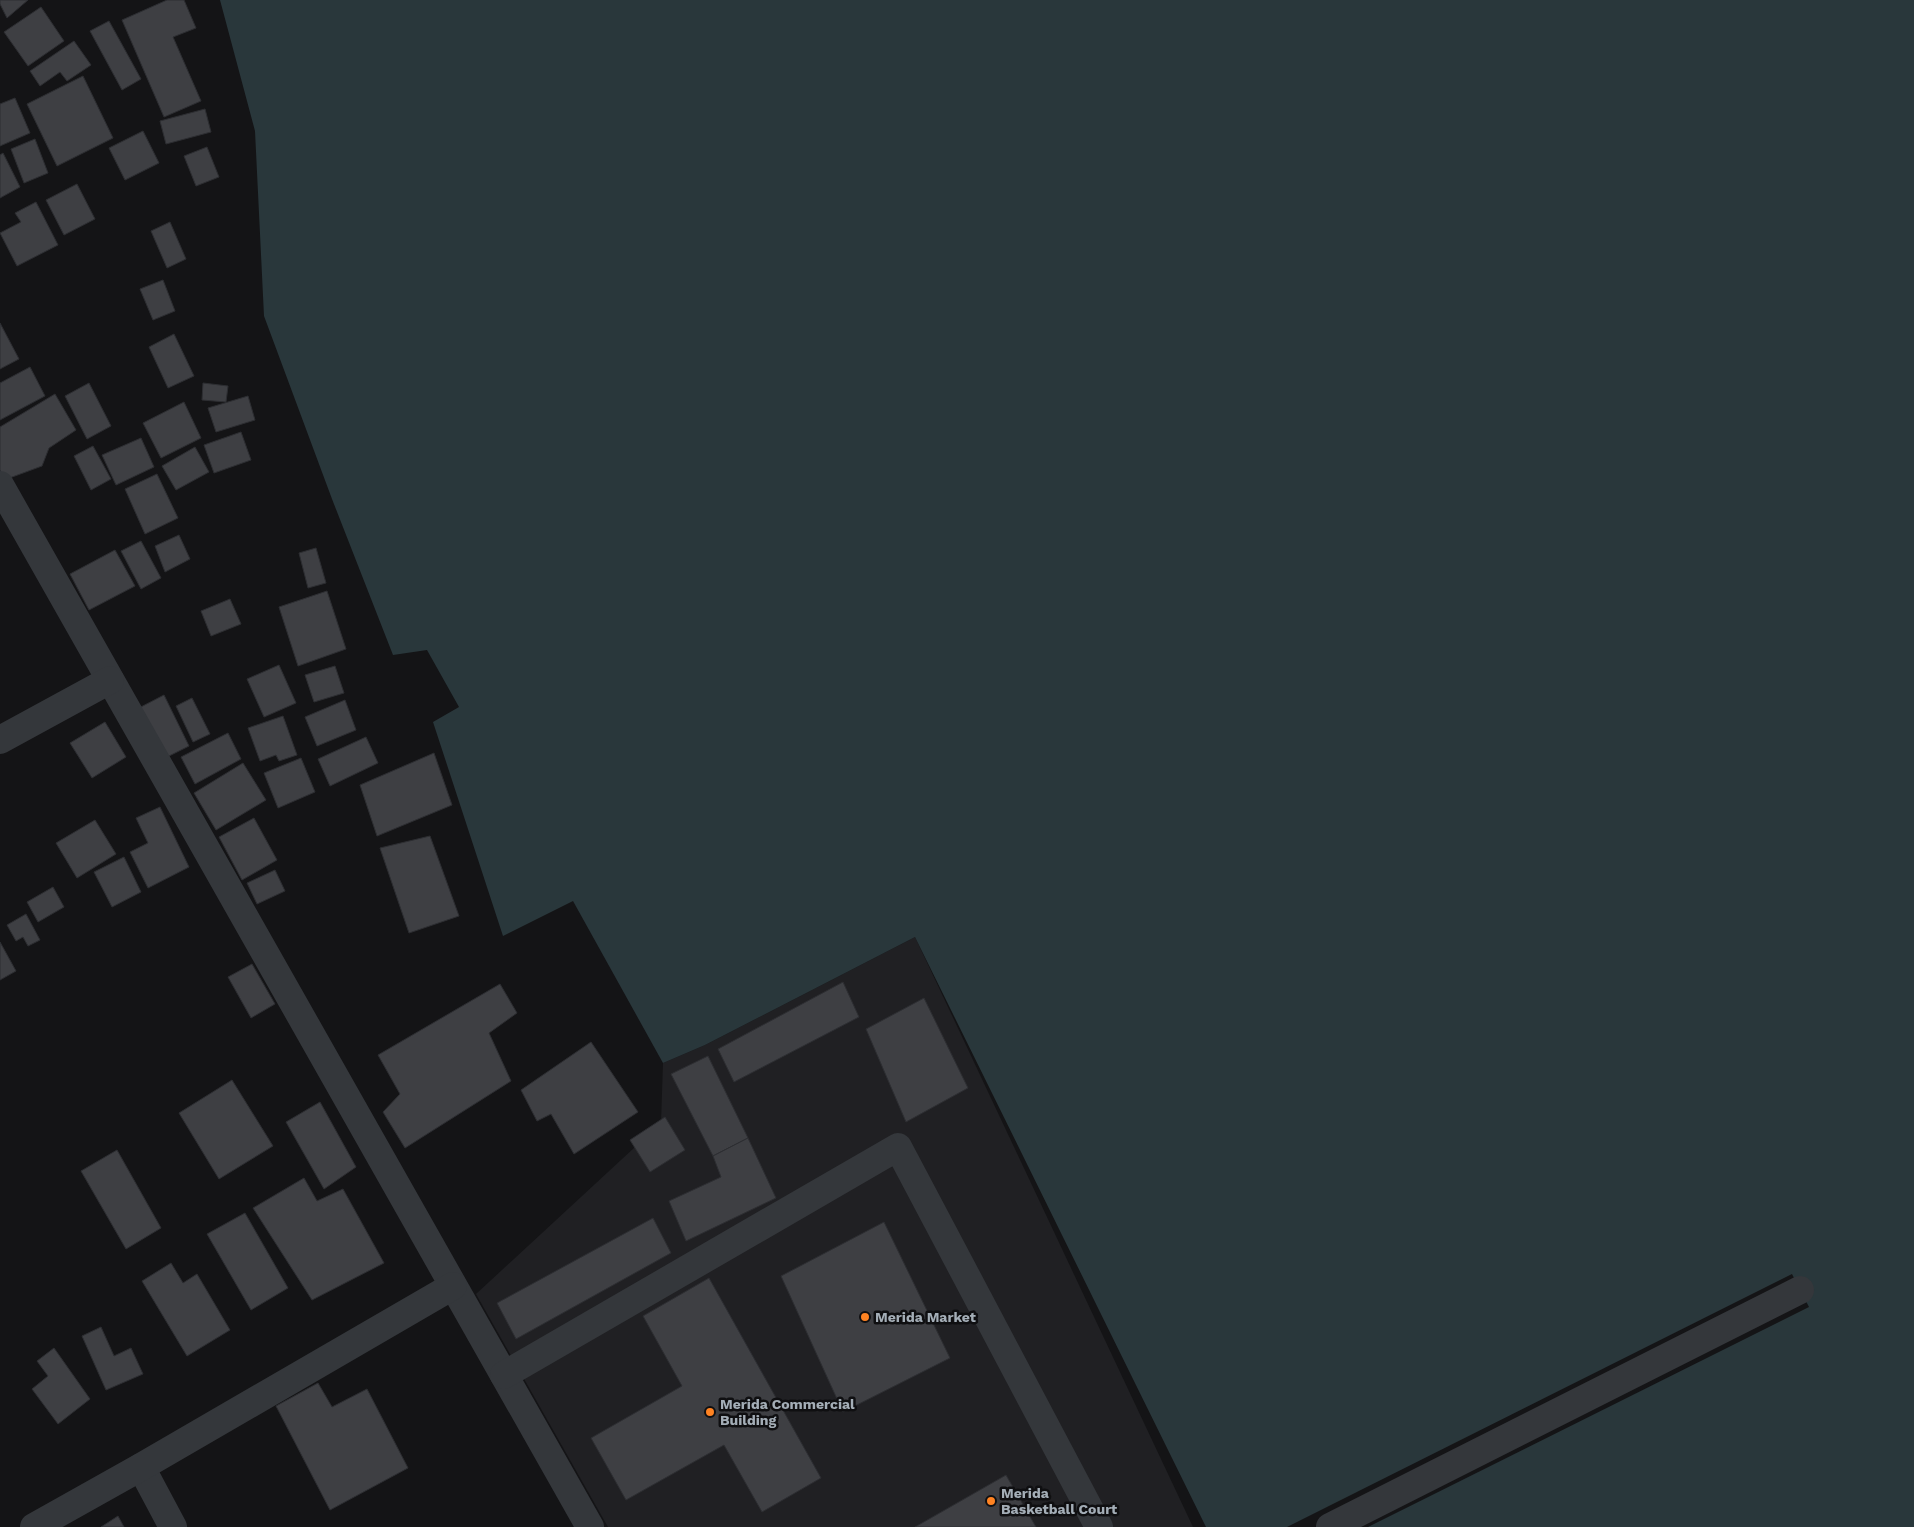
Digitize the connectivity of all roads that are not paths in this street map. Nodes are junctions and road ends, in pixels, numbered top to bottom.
1 (0, 485) edge
2 (110, 680) junction
3 (0, 740) edge
4 (453, 1286) junction
5 (1800, 1290) dead end
6 (504, 1375) junction
7 (141, 1467) junction
8 (34, 1527) edge
9 (173, 1527) edge
10 (590, 1527) edge
11 (1099, 1527) edge
12 (1330, 1527) edge

1 - 2 street
2 - 3 street
2 - 4 street
4 - 6 street
4 - 7 street
5 - 12 street
6 - 10 street
6 - 11 street
7 - 8 street
7 - 9 street

